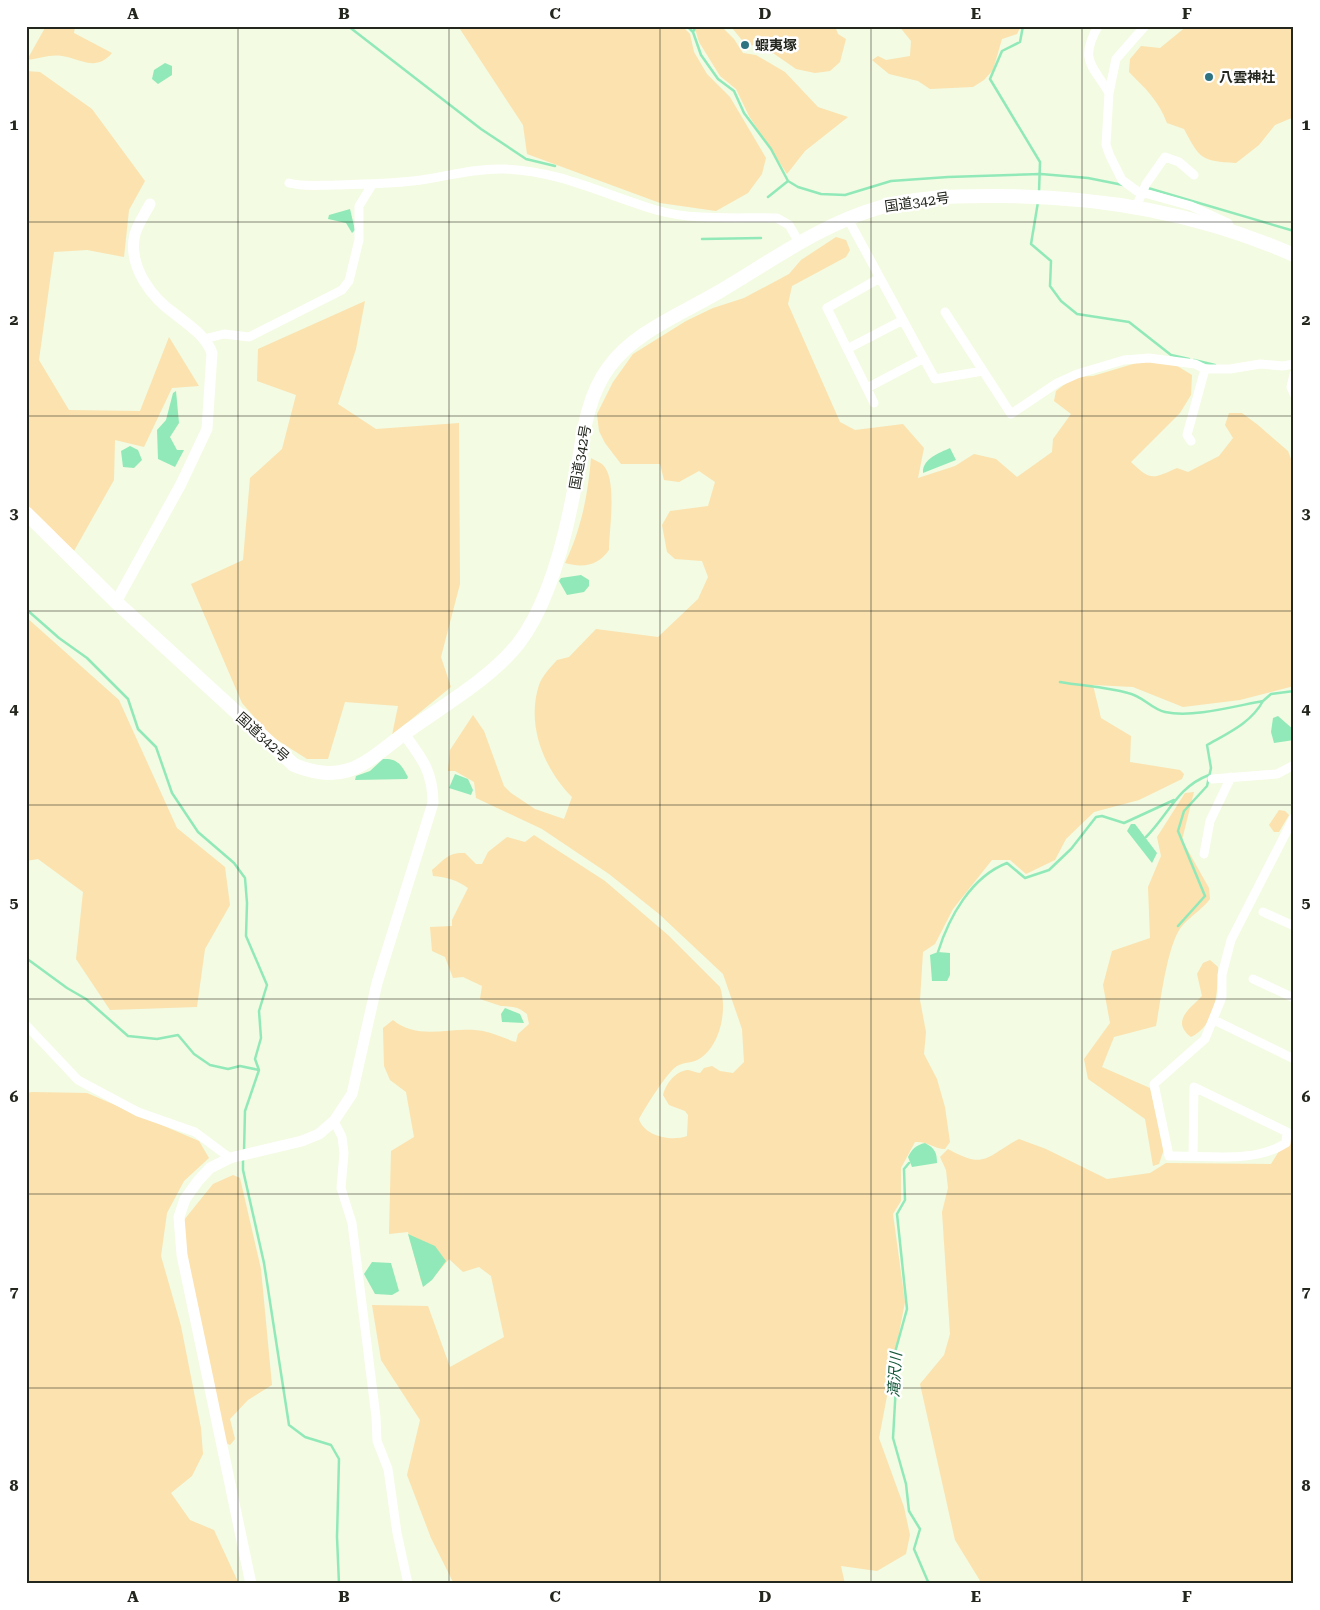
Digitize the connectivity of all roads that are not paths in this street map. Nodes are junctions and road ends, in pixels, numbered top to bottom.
1 (1098, 26) edge
2 (1145, 26) edge
3 (1109, 93) junction
4 (1194, 175) dead end
5 (289, 183) dead end
6 (372, 185) junction
7 (150, 204) dead end
8 (1137, 204) junction
9 (848, 219) junction
10 (1232, 232) junction
11 (800, 244) junction
12 (1294, 255) edge
13 (880, 278) junction
14 (945, 312) dead end
15 (903, 320) junction
16 (204, 339) junction
17 (847, 349) junction
18 (924, 358) junction
19 (1294, 364) edge
20 (1205, 369) junction
21 (983, 371) junction
22 (1294, 374) edge
23 (866, 388) junction
24 (1294, 394) edge
25 (874, 403) dead end
26 (1191, 441) dead end
27 (26, 513) edge
28 (116, 602) junction
29 (404, 734) junction
30 (1294, 764) edge
31 (1231, 777) junction
32 (1212, 779) dead end
33 (1294, 817) edge
34 (1204, 854) dead end
35 (1263, 912) dead end
36 (1294, 926) edge
37 (1253, 979) dead end
38 (1294, 998) edge
39 (1214, 1020) junction
40 (26, 1025) edge
41 (1294, 1059) edge
42 (334, 1120) junction
43 (1193, 1156) junction
44 (230, 1158) junction
45 (251, 1584) edge
46 (408, 1584) edge

1 - 3 street
2 - 3 street
3 - 10 street
4 - 8 street
5 - 6 street
6 - 11 street
6 - 16 street
7 - 16 street
8 - 9 highway, 国道342号
8 - 10 highway, 国道342号
9 - 11 highway, 国道342号
9 - 13 street
10 - 12 highway, 国道342号
11 - 29 highway, 国道342号
13 - 15 street
13 - 17 street
14 - 21 street
15 - 17 street
15 - 18 street
16 - 28 street
17 - 23 street
18 - 21 street
18 - 23 street
19 - 20 street
20 - 21 street
20 - 26 street
22 - 24 street
23 - 25 street
27 - 28 highway, 国道342号
28 - 29 highway, 国道342号
29 - 42 street
30 - 31 street
31 - 32 street
31 - 34 street
33 - 39 street
35 - 36 street
37 - 38 street
39 - 41 street
39 - 43 street
40 - 44 street
42 - 44 street
42 - 46 street
43 - 43 street
44 - 45 street

